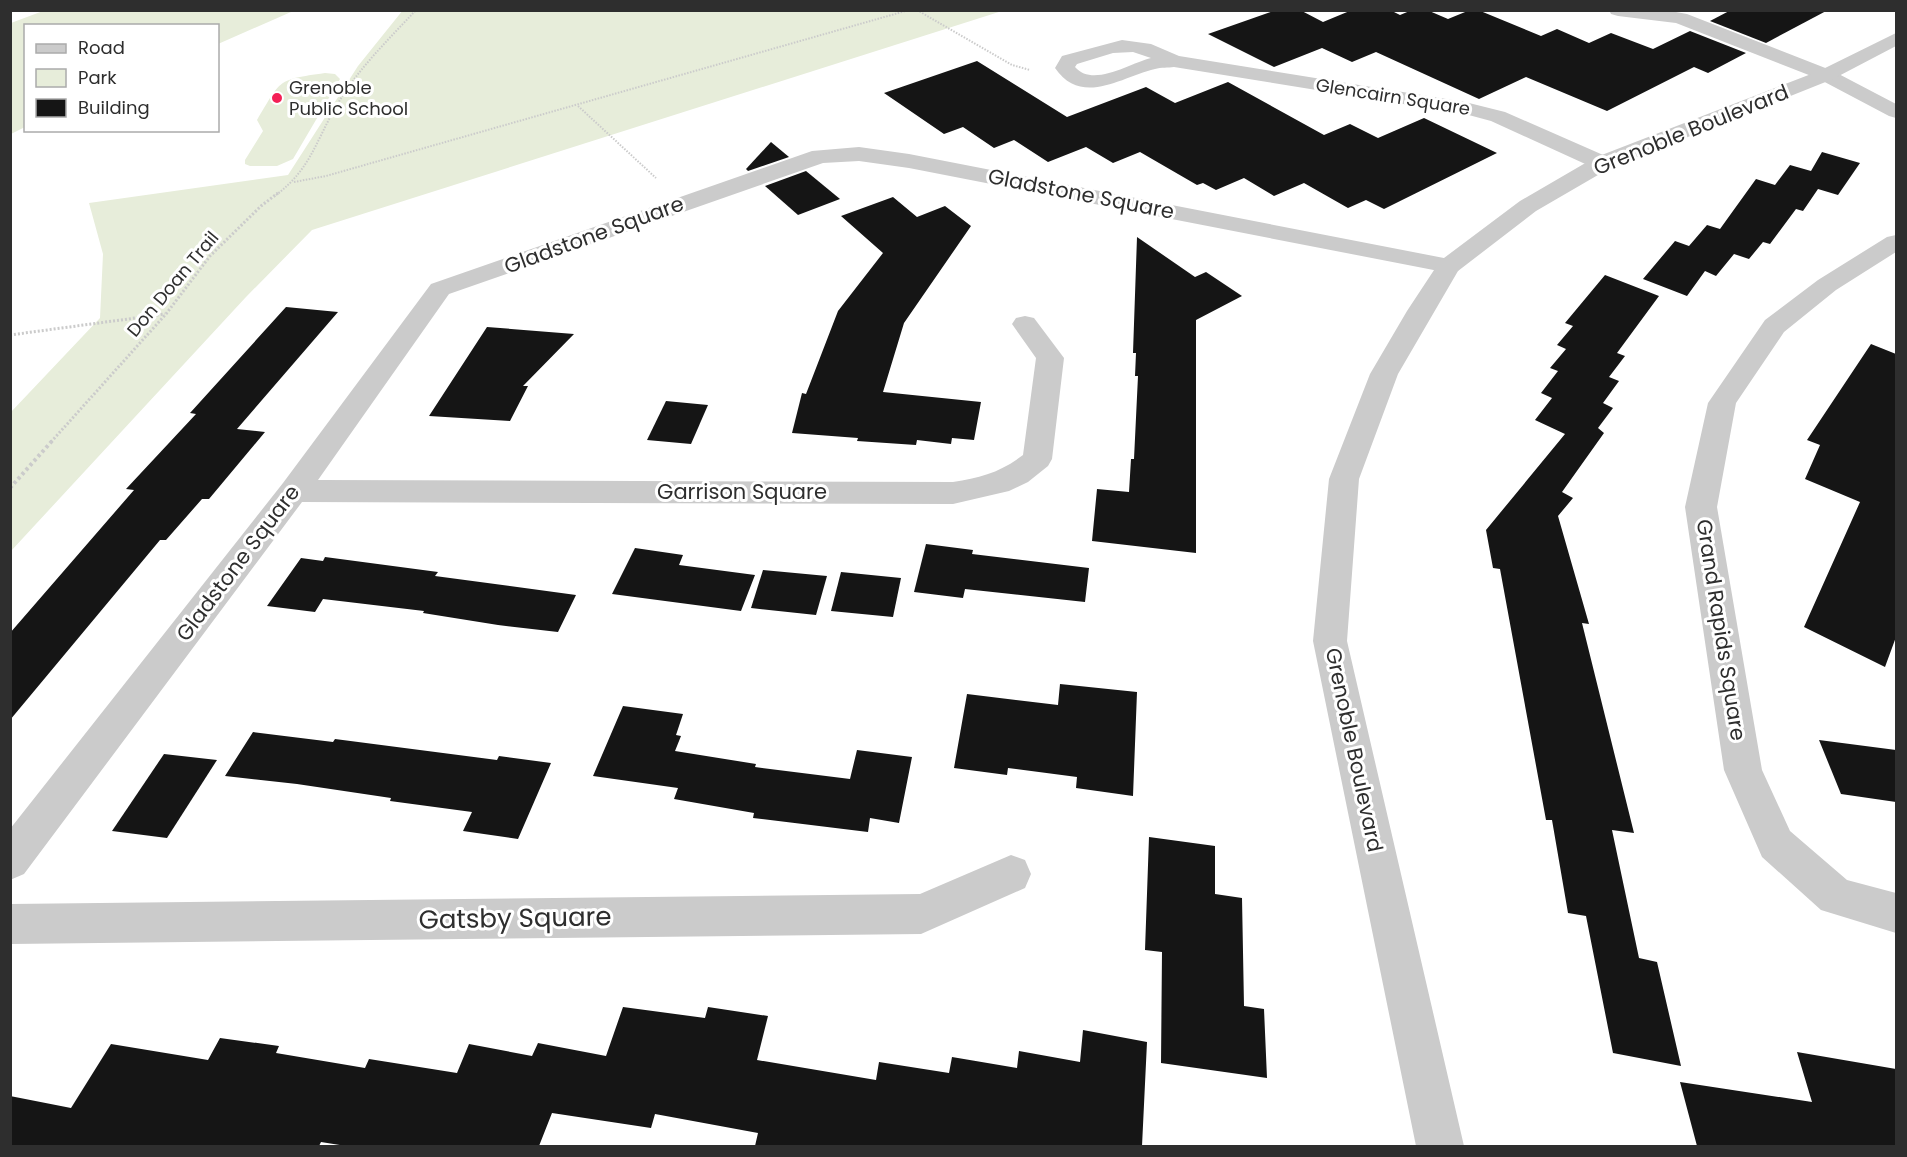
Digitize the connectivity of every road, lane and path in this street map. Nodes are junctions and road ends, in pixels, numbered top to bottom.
1 (416, 10) edge
2 (909, 10) edge
3 (917, 10) edge
4 (1618, 10) edge
5 (1896, 39) edge
6 (1174, 62) junction
7 (1065, 68) junction
8 (1826, 75) junction
9 (578, 106) junction
10 (1896, 112) edge
11 (1602, 163) junction
12 (294, 182) junction
13 (683, 203) junction
14 (1896, 242) edge
15 (1449, 266) junction
16 (166, 314) junction
17 (1025, 324) dead end
18 (10, 335) edge
19 (10, 488) edge
20 (294, 491) junction
21 (10, 861) edge
22 (1011, 874) dead end
23 (1896, 913) edge
24 (10, 924) edge
25 (1440, 1146) edge

1 - 12 path, Don Doan Trail
2 - 9 path
3 - 7 path
4 - 8 street
5 - 8 street, Grenoble Boulevard
6 - 7 street, Glencairn Square
6 - 7 street, Glencairn Square
6 - 11 street, Glencairn Square
8 - 10 street
8 - 11 street, Grenoble Boulevard
9 - 12 path
9 - 13 path
11 - 15 street, Grenoble Boulevard
12 - 16 path, Don Doan Trail
13 - 15 street, Gladstone Square
13 - 20 street, Gladstone Square
14 - 23 street, Grand Rapids Square
15 - 25 street, Grenoble Boulevard
16 - 18 path
16 - 19 path, Don Doan Trail
17 - 20 street, Garrison Square
20 - 21 street, Gladstone Square
22 - 24 street, Gatsby Square

